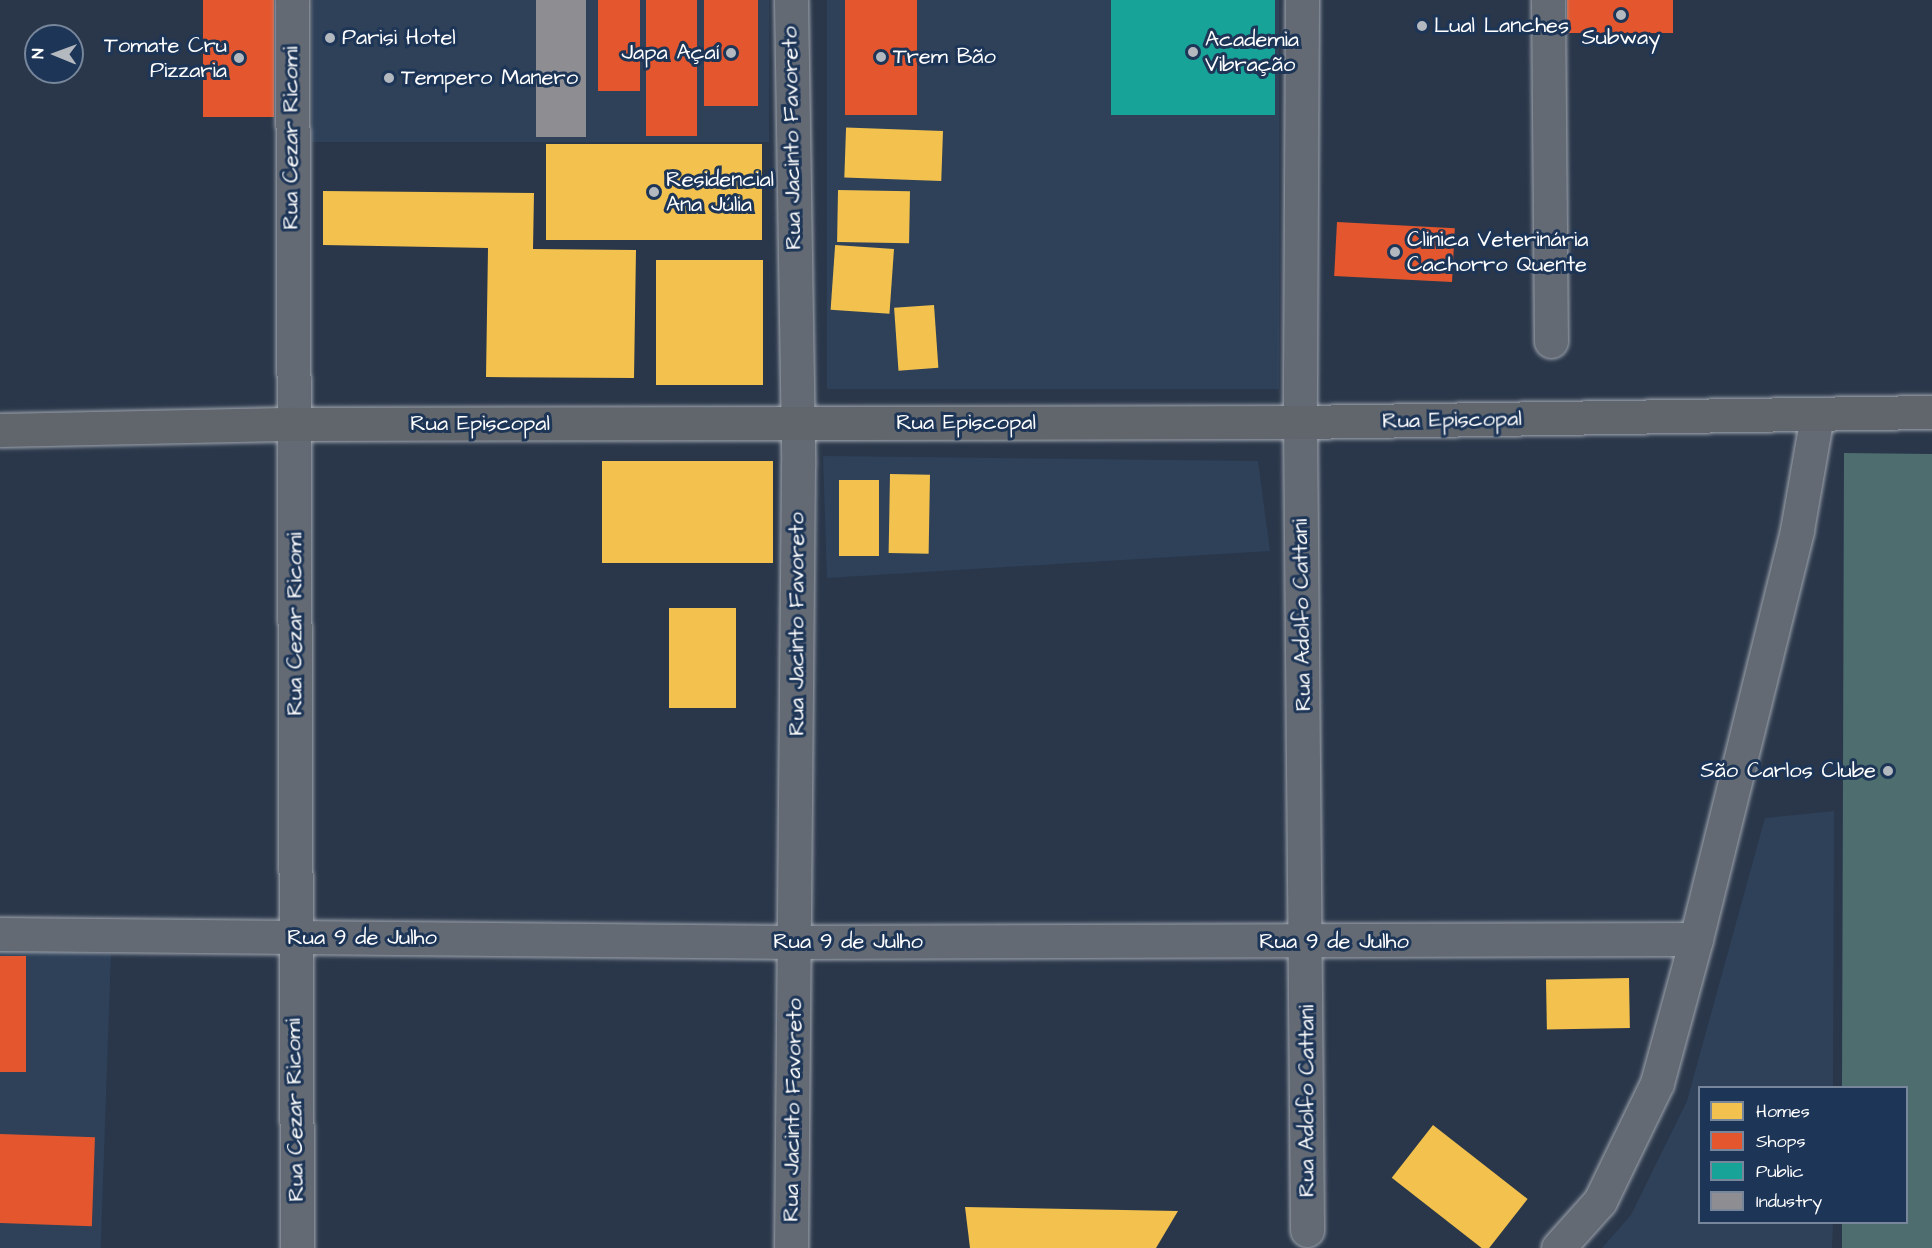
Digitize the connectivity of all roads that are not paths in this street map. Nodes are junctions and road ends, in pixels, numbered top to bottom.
1 (292, 0) edge
2 (791, 0) edge
3 (1302, 0) edge
4 (1548, 0) edge
5 (1551, 341) dead end
6 (1932, 412) edge
7 (1817, 415) junction
8 (1300, 422) junction
9 (295, 424) junction
10 (796, 425) junction
11 (0, 430) edge
12 (0, 934) edge
13 (296, 938) junction
14 (1696, 939) junction
15 (795, 942) junction
16 (1307, 943) junction
17 (1307, 1230) dead end
18 (297, 1248) edge
19 (791, 1248) edge
20 (1558, 1248) edge

1 - 9 street, Rua Cezar Ricomi
2 - 10 street, Rua Jacinto Favoreto
3 - 8 street, Rua Adolfo Cattani
4 - 5 street
6 - 7 main road, Rua Episcopal
7 - 8 main road, Rua Episcopal
7 - 14 street
8 - 10 main road, Rua Episcopal
8 - 16 street, Rua Adolfo Cattani
9 - 10 main road, Rua Episcopal
9 - 11 main road, Rua Episcopal
9 - 13 street, Rua Cezar Ricomi
10 - 15 street, Rua Jacinto Favoreto
12 - 13 street, Rua 9 de Julho
13 - 15 street, Rua 9 de Julho
13 - 18 street, Rua Cezar Ricomi
14 - 16 street, Rua 9 de Julho
14 - 20 street
15 - 16 street, Rua 9 de Julho
15 - 19 street, Rua Jacinto Favoreto
16 - 17 street, Rua Adolfo Cattani

